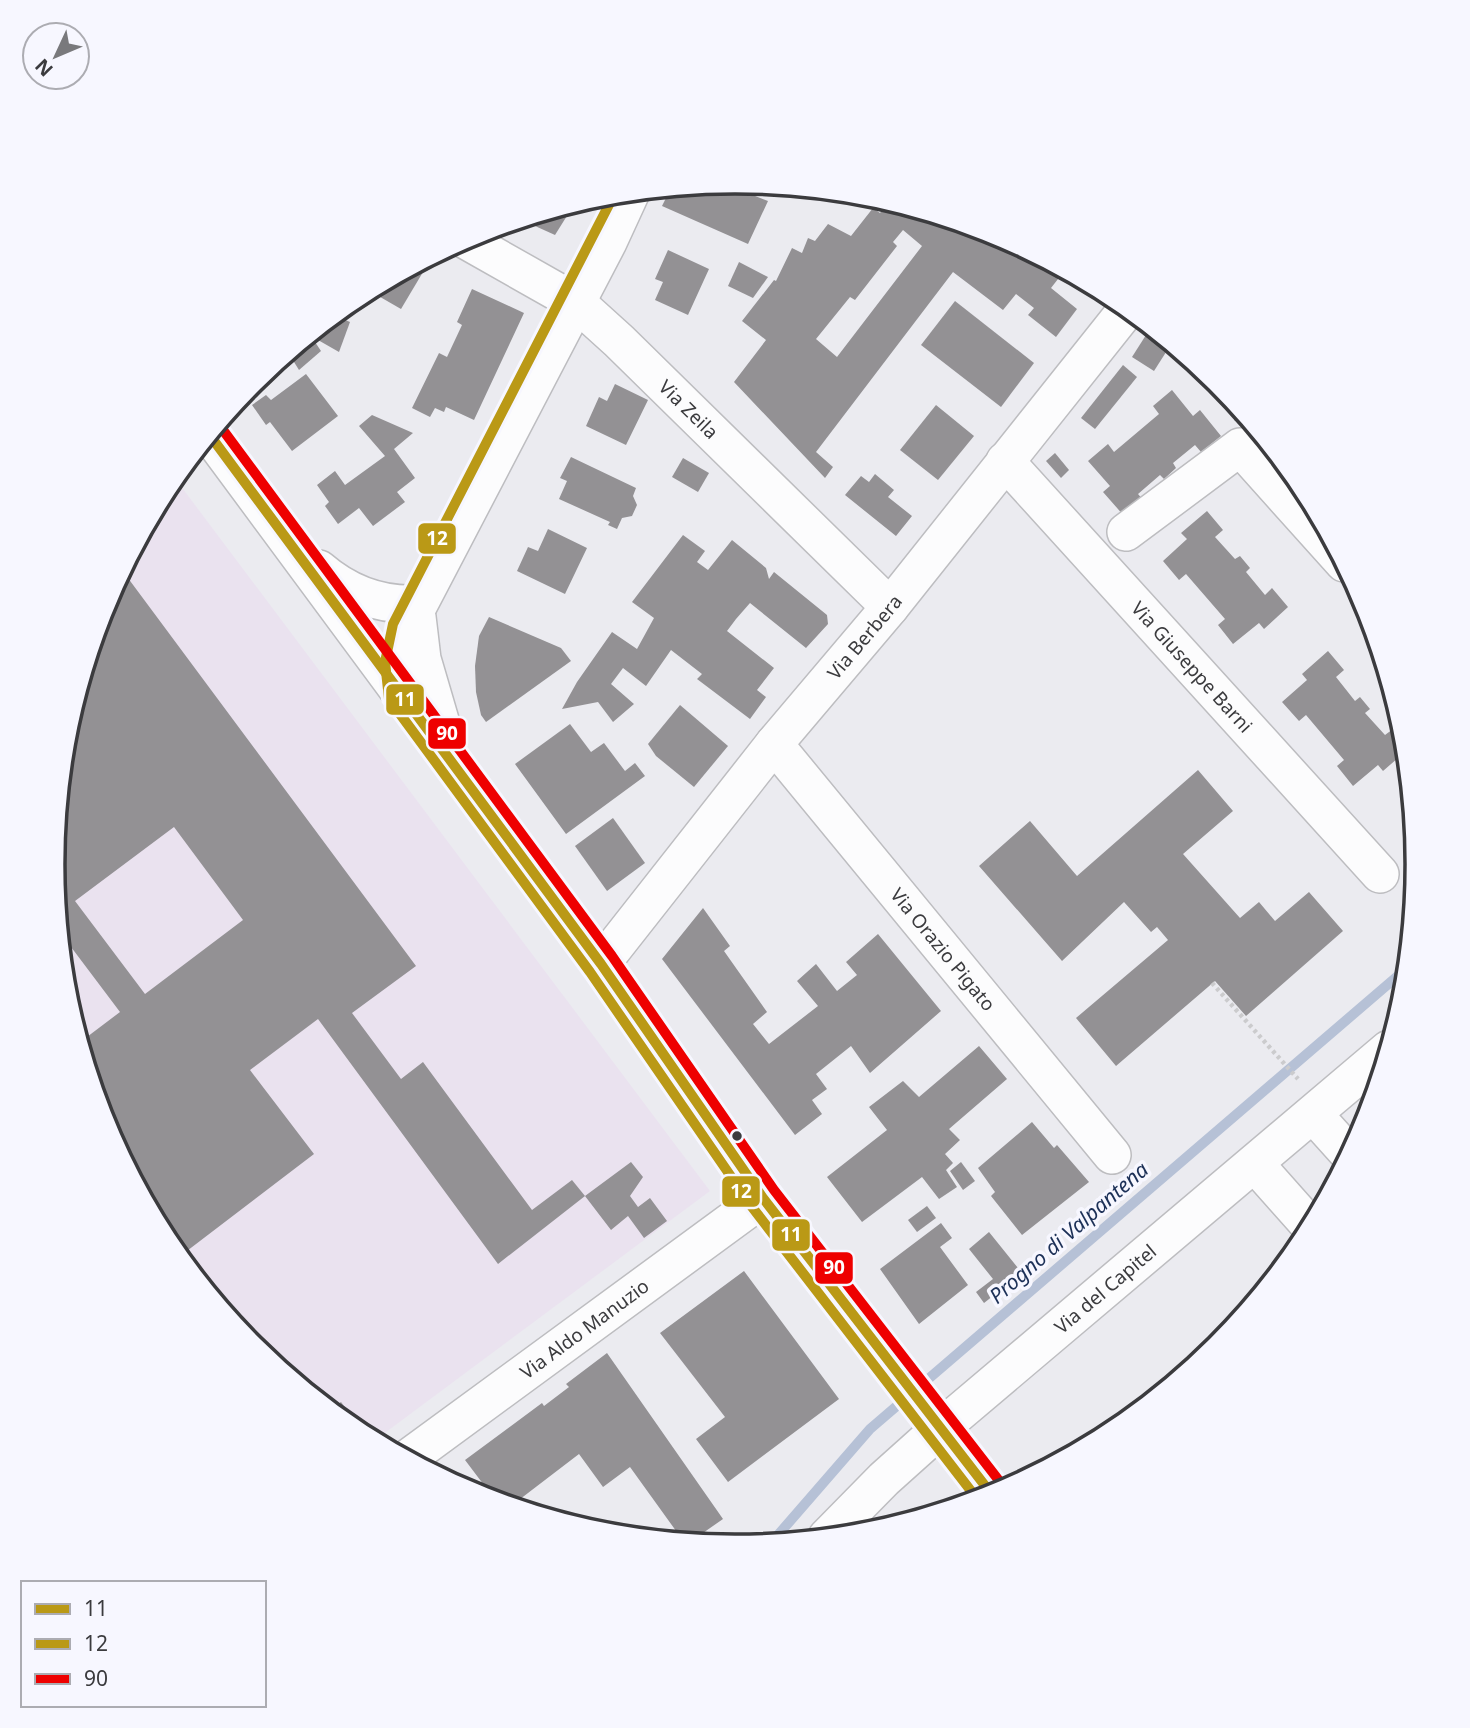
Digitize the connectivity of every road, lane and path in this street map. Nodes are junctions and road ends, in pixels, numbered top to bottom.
1 (626, 203) edge
2 (477, 246) edge
3 (577, 303) junction
4 (1121, 317) edge
5 (214, 442) edge
6 (1005, 461) junction
7 (1126, 532) dead end
8 (1317, 533) edge
9 (291, 546) junction
10 (418, 604) junction
11 (890, 607) junction
12 (402, 695) junction
13 (774, 744) junction
14 (465, 779) junction
15 (1380, 873) dead end
16 (601, 964) junction
17 (1212, 983) dead end
18 (1376, 1057) edge
19 (1308, 1099) junction
20 (1343, 1145) edge
21 (1112, 1155) dead end
22 (1255, 1164) junction
23 (762, 1198) junction
24 (1303, 1218) edge
25 (936, 1419) junction
26 (416, 1453) edge
27 (985, 1485) edge
28 (838, 1526) edge

1 - 3 street
2 - 3 street, Via Zeila
3 - 10 street
3 - 11 street, Via Zeila
4 - 6 street, Via Berbera
5 - 9 street
6 - 11 street, Via Berbera
6 - 15 street, Via Giuseppe Barni
7 - 8 street
9 - 10 street
9 - 12 street
10 - 12 street
10 - 14 street
11 - 13 street, Via Berbera
12 - 14 street
13 - 16 street, Via Berbera
13 - 21 street, Via Orazio Pigato
14 - 16 street
16 - 23 street
17 - 19 path
18 - 19 street, Via del Capitel
19 - 20 street
19 - 22 street, Via del Capitel
22 - 24 street
22 - 25 street, Via del Capitel
23 - 25 street
23 - 26 street, Via Aldo Manuzio
25 - 27 street
25 - 28 street, Via del Capitel

